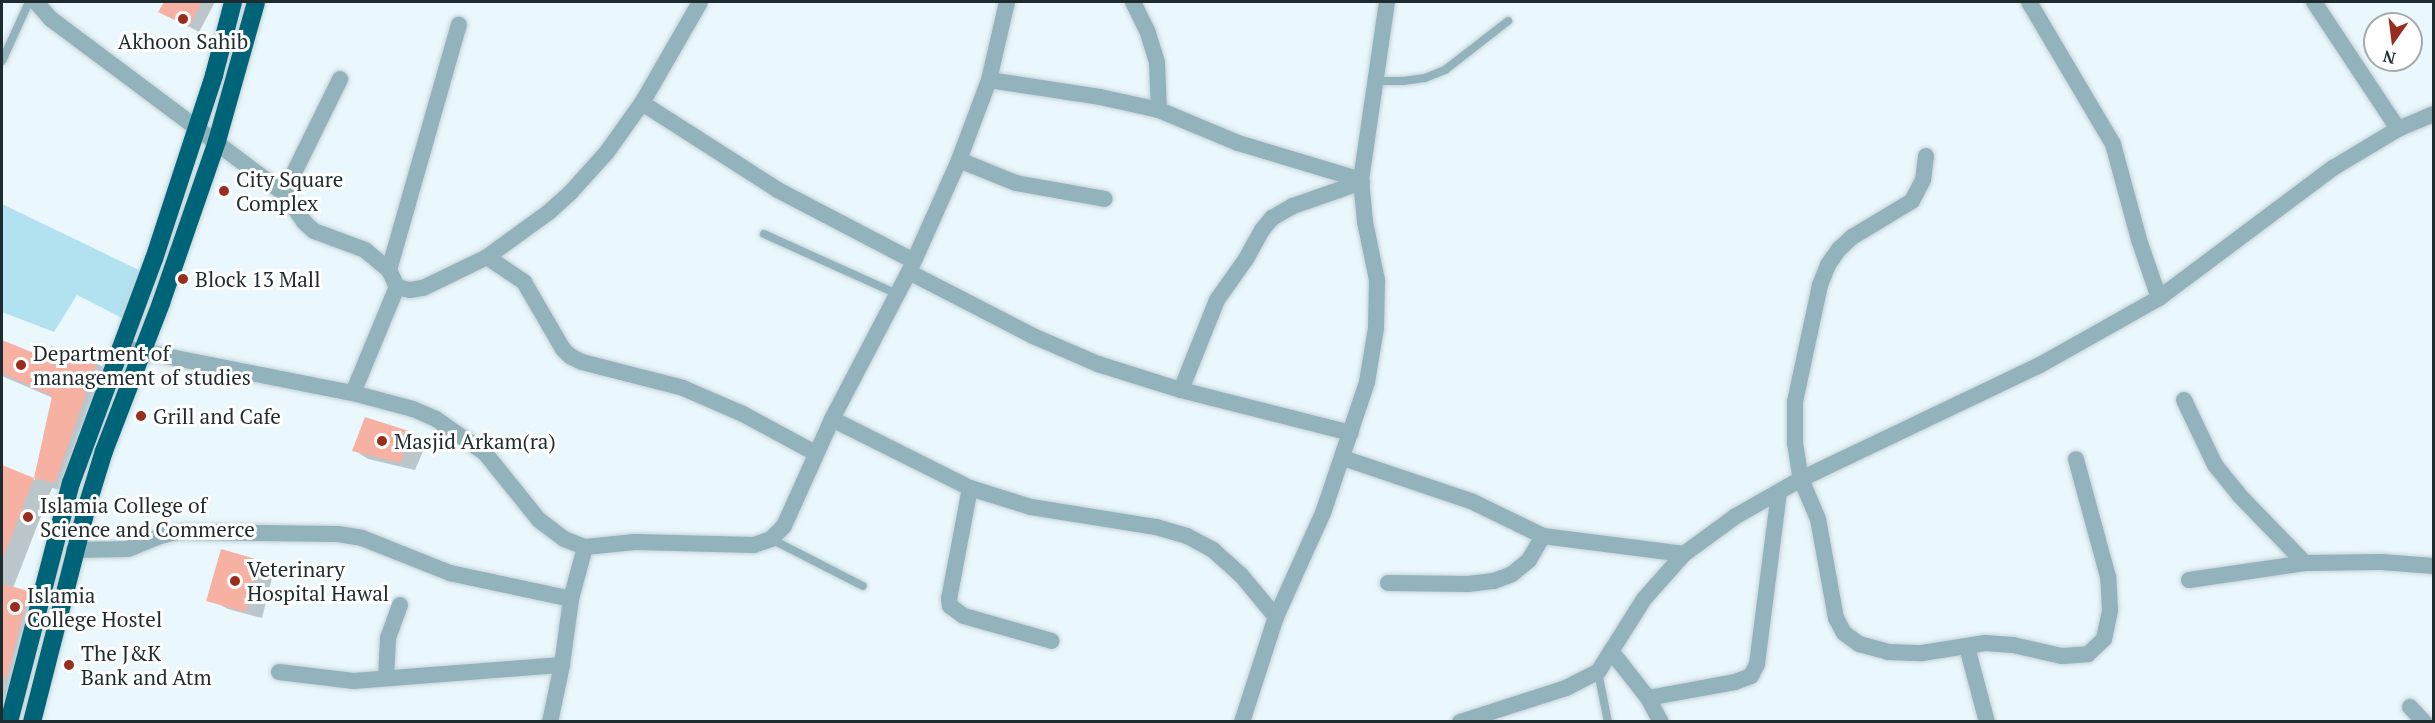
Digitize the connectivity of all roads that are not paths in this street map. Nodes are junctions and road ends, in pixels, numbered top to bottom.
1 (29, 2) edge
2 (36, 2) edge
3 (233, 2) edge
4 (256, 2) edge
5 (700, 2) edge
6 (1007, 2) edge
7 (1133, 2) edge
8 (1387, 2) edge
9 (2029, 2) edge
10 (2314, 2) edge
11 (1508, 21) dead end
12 (459, 25) dead end
13 (2, 61) edge
14 (340, 79) dead end
15 (989, 80) junction
16 (1376, 81) junction
17 (642, 104) junction
18 (1159, 110) junction
19 (2433, 114) edge
20 (198, 126) junction
21 (2398, 129) junction
22 (217, 141) junction
23 (1926, 156) dead end
24 (959, 160) junction
25 (1361, 181) junction
26 (285, 193) junction
27 (1105, 199) dead end
28 (764, 234) dead end
29 (487, 257) junction
30 (911, 266) junction
31 (389, 270) junction
32 (397, 287) junction
33 (897, 294) junction
34 (2159, 298) junction
35 (120, 347) junction
36 (142, 352) junction
37 (1180, 390) junction
38 (353, 393) junction
39 (2184, 400) dead end
40 (832, 419) junction
41 (1351, 433) junction
42 (815, 453) junction
43 (1343, 458) junction
44 (2076, 459) dead end
45 (1801, 479) junction
46 (970, 488) junction
47 (1779, 493) junction
48 (1543, 536) junction
49 (771, 539) junction
50 (585, 547) junction
51 (74, 550) junction
52 (1684, 554) junction
53 (2305, 563) junction
54 (2433, 566) edge
55 (2189, 580) dead end
56 (1388, 583) dead end
57 (862, 586) dead end
58 (571, 599) junction
59 (400, 605) dead end
60 (1276, 617) junction
61 (1052, 641) dead end
62 (1967, 647) junction
63 (1611, 651) junction
64 (562, 665) junction
65 (279, 672) dead end
66 (1598, 672) junction
67 (386, 677) junction
68 (1648, 698) junction
69 (2410, 707) dead end
70 (9, 722) edge
71 (32, 722) edge
72 (550, 722) edge
73 (1242, 722) edge
74 (1460, 722) edge
75 (1608, 722) edge
76 (1660, 722) edge
77 (1987, 722) edge
78 (2424, 722) edge

1 - 13 lane
2 - 20 street
3 - 20 highway
4 - 22 highway
5 - 17 street
6 - 15 street
7 - 18 street
8 - 16 street
9 - 34 street
10 - 21 street
11 - 16 lane
12 - 31 street
14 - 26 street
15 - 18 street
15 - 24 street
16 - 25 street
17 - 29 street
17 - 30 street
18 - 25 street
19 - 21 street
20 - 22 street
20 - 35 highway
21 - 34 street
22 - 26 street
22 - 36 highway
23 - 45 street
24 - 27 street
24 - 30 street
25 - 37 street
25 - 41 street
26 - 31 street
28 - 33 lane
29 - 32 street
29 - 42 street
30 - 33 street
30 - 37 street
31 - 32 street
32 - 38 street
33 - 40 street
34 - 45 street
35 - 36 street
35 - 70 highway
36 - 38 street
36 - 51 highway
37 - 41 street
38 - 50 street
39 - 53 street
40 - 42 street
40 - 46 street
41 - 43 street
42 - 49 street
43 - 48 street
43 - 60 street
44 - 62 street
45 - 47 street
45 - 62 street
46 - 60 street
46 - 61 street
47 - 52 street
47 - 68 street
48 - 52 street
48 - 56 street
49 - 50 street
49 - 57 lane
50 - 58 street
51 - 58 street
51 - 71 highway
52 - 63 street
53 - 54 street
53 - 55 street
58 - 64 street
59 - 67 street
60 - 73 street
62 - 77 street
63 - 66 street
63 - 68 street
64 - 67 street
64 - 72 street
65 - 67 street
66 - 74 street
66 - 75 lane
68 - 76 street
69 - 78 street

